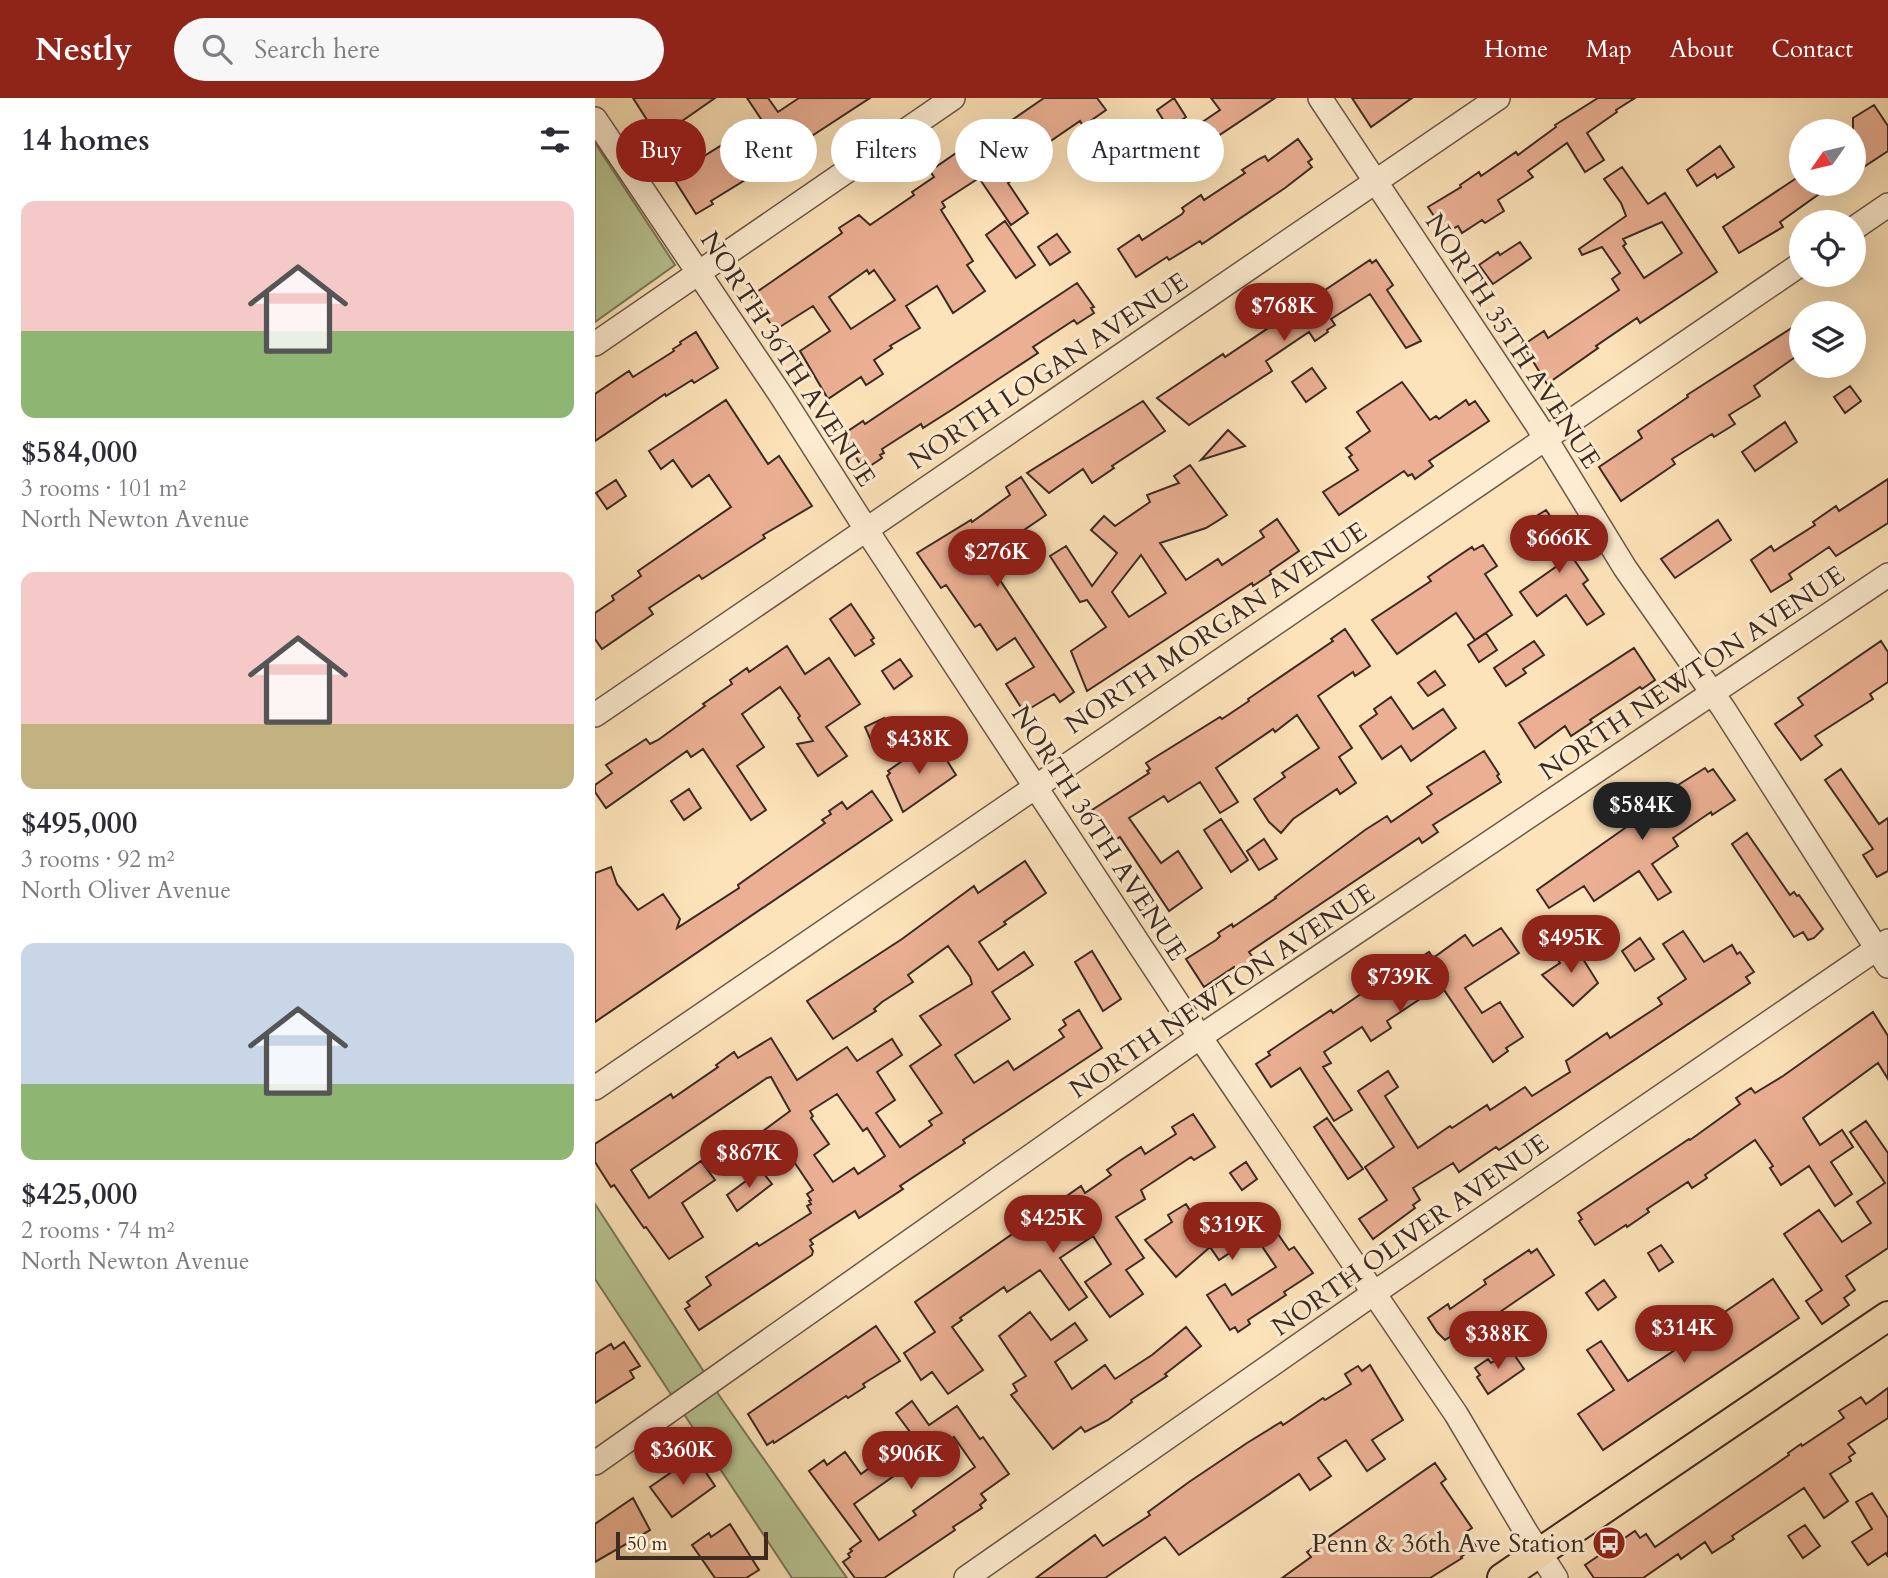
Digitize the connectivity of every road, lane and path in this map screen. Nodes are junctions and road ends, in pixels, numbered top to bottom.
1 (953, 98) edge
2 (1320, 98) edge
3 (1498, 98) edge
4 (595, 119) edge
5 (1375, 181) junction
6 (1888, 205) edge
7 (1866, 220) edge
8 (698, 272) junction
9 (1789, 272) edge
10 (595, 344) edge
11 (1545, 438) junction
12 (866, 529) junction
13 (1888, 575) edge
14 (1712, 693) junction
15 (595, 715) edge
16 (1034, 786) junction
17 (1884, 952) edge
18 (1200, 1037) junction
19 (595, 1088) edge
20 (1374, 1293) junction
21 (1888, 1316) edge
22 (595, 1463) edge
23 (1539, 1552) junction
24 (966, 1578) edge
25 (1502, 1578) edge
26 (1556, 1578) edge

1 - 8 street
2 - 5 street, NORTH 35TH AVENUE
3 - 5 street, NORTH LOGAN AVENUE
4 - 8 street, NORTH 36TH AVENUE
5 - 11 street, NORTH 35TH AVENUE
5 - 12 street, NORTH LOGAN AVENUE
6 - 7 street
8 - 10 street
8 - 12 street, NORTH 36TH AVENUE
9 - 11 street, NORTH MORGAN AVENUE
11 - 14 street, NORTH 35TH AVENUE
11 - 16 street, NORTH MORGAN AVENUE
12 - 15 street, NORTH LOGAN AVENUE
12 - 16 street, NORTH 36TH AVENUE
13 - 14 street, NORTH NEWTON AVENUE
14 - 17 street, NORTH 35TH AVENUE
14 - 18 street, NORTH NEWTON AVENUE
16 - 18 street, NORTH 36TH AVENUE
16 - 19 street, NORTH MORGAN AVENUE
17 - 20 street, NORTH OLIVER AVENUE
18 - 20 street, NORTH 36TH AVENUE
18 - 22 street, NORTH NEWTON AVENUE
20 - 23 street, NORTH 36TH AVENUE
20 - 24 street, NORTH OLIVER AVENUE
21 - 23 main road
23 - 25 main road
23 - 26 street, NORTH 36TH AVENUE

